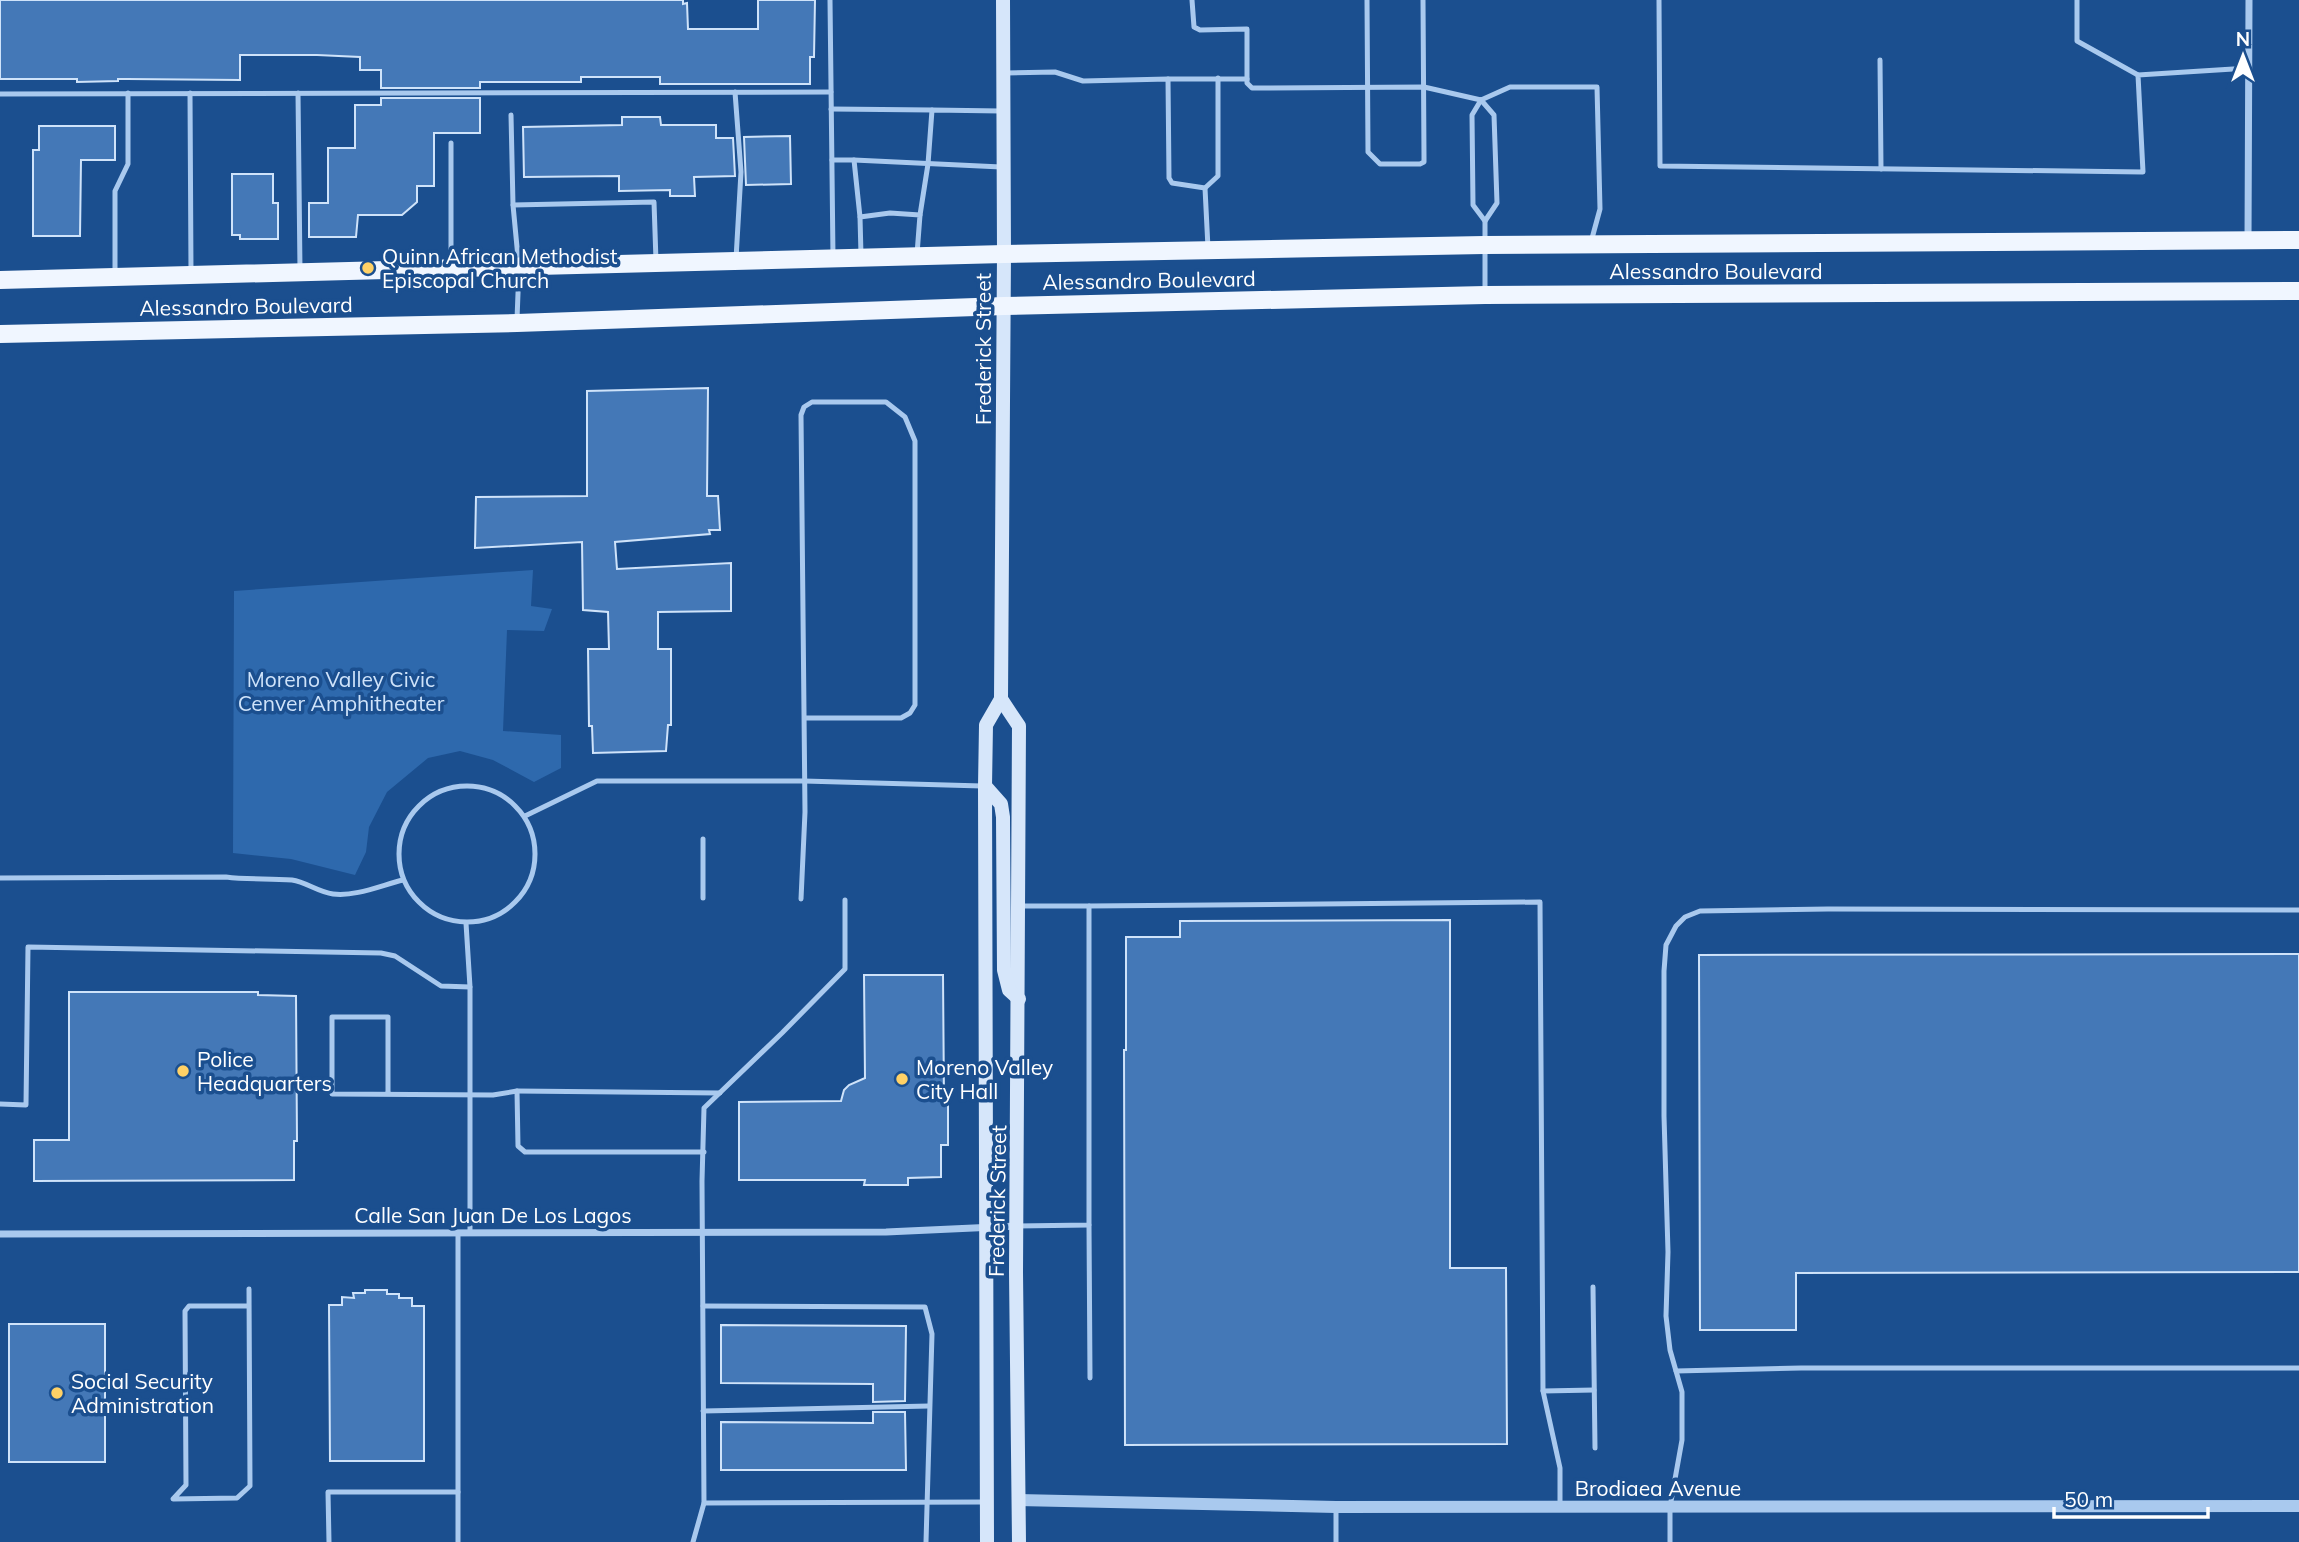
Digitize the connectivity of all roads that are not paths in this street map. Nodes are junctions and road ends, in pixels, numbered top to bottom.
1 (830, 0) edge
2 (1003, 0) edge
3 (1192, 0) edge
4 (1367, 0) edge
5 (1423, 0) edge
6 (1659, 0) edge
7 (2077, 0) edge
8 (2249, 0) edge
9 (1880, 60) dead end
10 (2249, 68) junction
11 (1003, 73) junction
12 (2138, 75) junction
13 (1218, 78) junction
14 (1168, 79) junction
15 (1247, 79) junction
16 (1367, 87) junction
17 (1424, 87) junction
18 (735, 92) junction
19 (831, 92) junction
20 (128, 93) junction
21 (190, 93) junction
22 (298, 93) junction
23 (0, 94) edge
24 (1481, 100) junction
25 (831, 108) junction
26 (932, 110) junction
27 (1003, 111) junction
28 (511, 115) dead end
29 (451, 142) dead end
30 (832, 160) junction
31 (854, 160) junction
32 (928, 164) junction
33 (1004, 167) junction
34 (1881, 169) junction
35 (1205, 188) junction
36 (513, 205) junction
37 (920, 215) junction
38 (860, 217) junction
39 (1485, 221) junction
40 (2248, 240) junction
41 (2299, 240) edge
42 (1485, 245) junction
43 (1590, 245) junction
44 (1208, 251) junction
45 (1004, 254) junction
46 (917, 256) junction
47 (861, 258) junction
48 (833, 259) junction
49 (736, 262) junction
50 (656, 264) junction
51 (519, 268) junction
52 (451, 270) junction
53 (300, 273) junction
54 (191, 276) junction
55 (115, 278) junction
56 (0, 280) edge
57 (2299, 291) edge
58 (1485, 295) junction
59 (1004, 306) junction
60 (517, 323) junction
61 (0, 334) edge
62 (1001, 699) junction
63 (804, 718) junction
64 (804, 781) junction
65 (985, 786) junction
66 (524, 816) junction
67 (703, 839) dead end
68 (0, 878) edge
69 (403, 880) junction
70 (703, 898) dead end
71 (801, 899) dead end
72 (845, 900) dead end
73 (1018, 906) junction
74 (1088, 906) junction
75 (2299, 910) edge
76 (466, 923) junction
77 (470, 986) junction
78 (1019, 999) junction
79 (517, 1091) junction
80 (720, 1093) junction
81 (388, 1094) junction
82 (469, 1095) junction
83 (0, 1104) edge
84 (704, 1152) junction
85 (1089, 1225) junction
86 (1017, 1226) junction
87 (987, 1227) junction
88 (702, 1232) junction
89 (458, 1233) junction
90 (470, 1233) junction
91 (0, 1234) edge
92 (1592, 1287) dead end
93 (249, 1289) dead end
94 (249, 1306) junction
95 (703, 1306) junction
96 (2299, 1368) edge
97 (1676, 1371) junction
98 (1090, 1378) dead end
99 (1594, 1390) junction
100 (1543, 1391) junction
101 (929, 1406) junction
102 (703, 1411) junction
103 (1595, 1448) dead end
104 (458, 1492) junction
105 (1018, 1500) junction
106 (926, 1502) junction
107 (986, 1502) junction
108 (704, 1503) junction
109 (1336, 1507) junction
110 (1560, 1507) junction
111 (1670, 1507) junction
112 (2299, 1507) edge
113 (329, 1542) edge
114 (458, 1542) edge
115 (693, 1542) edge
116 (926, 1542) edge
117 (987, 1542) edge
118 (1019, 1542) edge
119 (1336, 1542) edge
120 (1670, 1542) edge

1 - 19 lane
2 - 11 main road, Frederick Street
3 - 15 lane
4 - 16 lane
5 - 17 lane
6 - 34 lane
7 - 12 lane
8 - 10 street
9 - 34 lane
10 - 12 lane
10 - 40 street
11 - 14 lane
11 - 27 main road, Frederick Street
12 - 34 lane
13 - 14 lane
13 - 15 lane
13 - 35 lane
14 - 35 lane
15 - 16 lane
16 - 17 lane
16 - 17 lane
17 - 24 lane
18 - 19 lane
18 - 22 lane
18 - 49 lane
19 - 25 lane
20 - 21 lane
20 - 23 lane
20 - 55 lane
21 - 22 lane
21 - 54 lane
22 - 53 lane
24 - 39 lane
24 - 39 lane
24 - 43 lane
25 - 26 lane
25 - 30 lane
26 - 27 lane
26 - 32 lane
27 - 33 main road, Frederick Street
28 - 36 lane
29 - 52 lane
30 - 31 lane
30 - 48 lane
31 - 32 lane
31 - 38 lane
32 - 33 lane
32 - 37 lane
33 - 45 main road, Frederick Street
35 - 44 lane
36 - 50 lane
36 - 51 lane
37 - 38 lane
37 - 46 lane
38 - 47 lane
39 - 42 lane
40 - 41 main road, Alessandro Boulevard
40 - 43 main road, Alessandro Boulevard
42 - 43 main road, Alessandro Boulevard
42 - 44 main road, Alessandro Boulevard
42 - 58 lane
44 - 45 main road, Alessandro Boulevard
45 - 46 main road, Alessandro Boulevard
45 - 59 main road, Frederick Street
46 - 47 main road, Alessandro Boulevard
47 - 48 main road, Alessandro Boulevard
48 - 49 main road, Alessandro Boulevard
49 - 50 main road, Alessandro Boulevard
50 - 51 main road, Alessandro Boulevard
51 - 52 main road, Alessandro Boulevard
51 - 60 lane
52 - 53 main road, Alessandro Boulevard
53 - 54 main road, Alessandro Boulevard
54 - 55 main road, Alessandro Boulevard
55 - 56 main road, Alessandro Boulevard
57 - 58 main road, Alessandro Boulevard
58 - 59 main road, Alessandro Boulevard
59 - 60 main road, Alessandro Boulevard
59 - 62 main road, Frederick Street
60 - 61 main road, Alessandro Boulevard
62 - 65 main road, Frederick Street
62 - 73 main road, Frederick Street
63 - 63 lane
63 - 64 lane
64 - 65 lane
64 - 66 lane
64 - 71 lane
65 - 78 main road
65 - 87 main road, Frederick Street
66 - 69 lane
66 - 76 lane
67 - 70 lane
68 - 69 lane
69 - 76 lane
72 - 80 lane
73 - 74 lane
73 - 78 main road, Frederick Street
74 - 85 lane
74 - 100 lane
75 - 97 lane
76 - 77 lane
77 - 82 lane
77 - 83 lane
78 - 86 main road, Frederick Street
79 - 80 lane
79 - 82 lane
79 - 84 lane
80 - 84 lane
81 - 81 lane
81 - 82 lane
82 - 90 lane
84 - 88 lane
85 - 86 lane
85 - 98 lane
86 - 87 street, Calle San Juan De Los Lagos
86 - 105 main road, Frederick Street
87 - 88 street, Calle San Juan De Los Lagos
87 - 107 main road, Frederick Street
88 - 90 street, Calle San Juan De Los Lagos
88 - 95 lane
89 - 90 street, Calle San Juan De Los Lagos
89 - 91 street, Calle San Juan De Los Lagos
89 - 104 lane
92 - 99 lane
93 - 94 lane
94 - 94 lane
95 - 101 lane
95 - 102 lane
96 - 97 lane
97 - 111 lane
99 - 100 lane
99 - 103 lane
100 - 110 lane
101 - 102 lane
101 - 106 lane
102 - 108 lane
104 - 113 lane
104 - 114 lane
105 - 109 street, Brodiaea Avenue
105 - 118 main road, Frederick Street
106 - 107 lane
106 - 108 lane
106 - 116 lane
107 - 117 main road, Frederick Street
108 - 115 lane
109 - 110 street, Brodiaea Avenue
109 - 119 lane
110 - 111 street, Brodiaea Avenue
111 - 112 street, Brodiaea Avenue
111 - 120 lane

